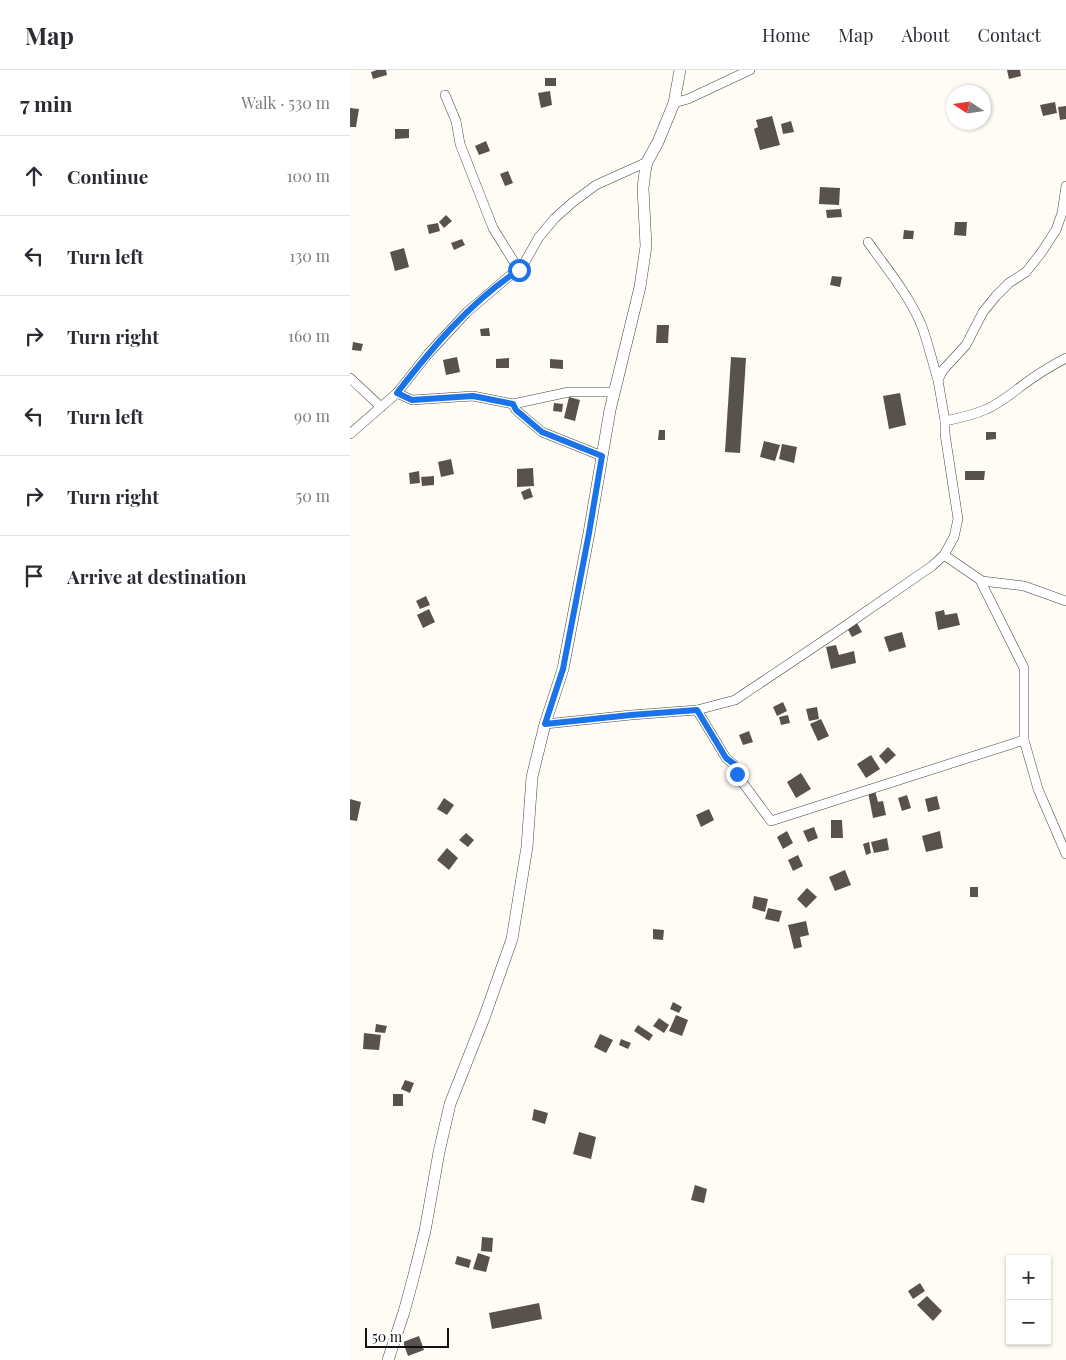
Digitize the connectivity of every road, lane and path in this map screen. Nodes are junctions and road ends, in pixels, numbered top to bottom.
1 (680, 70) edge
2 (750, 70) edge
3 (445, 95) dead end
4 (674, 103) junction
5 (647, 162) junction
6 (1066, 186) edge
7 (868, 242) dead end
8 (519, 270) junction
9 (1066, 358) edge
10 (350, 378) edge
11 (938, 380) junction
12 (614, 392) junction
13 (397, 393) junction
14 (513, 404) junction
15 (381, 407) junction
16 (945, 421) junction
17 (350, 434) edge
18 (602, 456) junction
19 (944, 554) junction
20 (980, 580) junction
21 (1066, 601) edge
22 (697, 710) junction
23 (545, 724) junction
24 (1024, 740) junction
25 (1066, 854) edge
26 (388, 1360) edge

1 - 4 street
2 - 4 street
3 - 8 street
4 - 5 street
5 - 8 street
5 - 12 street
6 - 11 street
7 - 11 street
8 - 13 street
9 - 16 street
10 - 15 street
11 - 16 street
12 - 14 street
12 - 18 street
13 - 14 street
13 - 15 street
14 - 18 street
15 - 17 street
16 - 19 street
18 - 23 street
19 - 20 street
19 - 22 street
20 - 21 street
20 - 24 street
22 - 23 street
22 - 24 street
23 - 26 street
24 - 25 street

